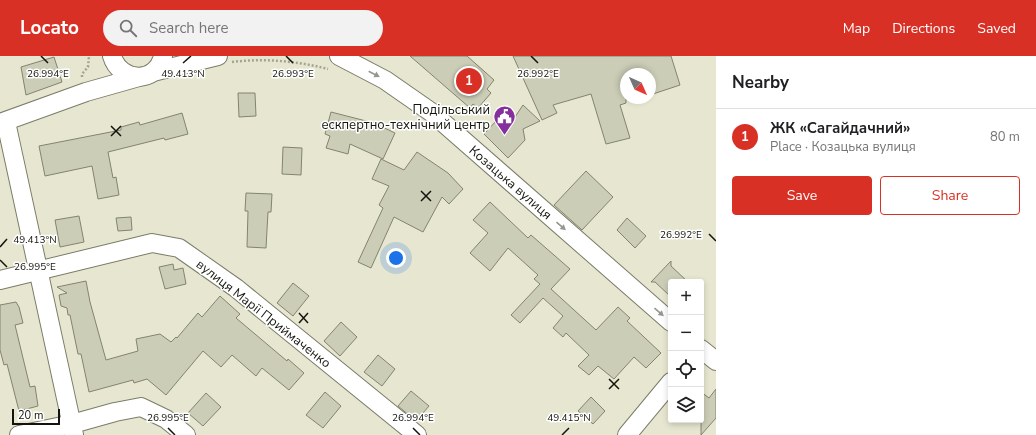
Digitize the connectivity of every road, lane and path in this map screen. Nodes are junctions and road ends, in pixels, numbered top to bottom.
1 (112, 56) edge
2 (164, 56) edge
3 (224, 59) edge
4 (336, 63) edge
5 (146, 74) junction
6 (86, 92) junction
7 (3, 122) edge
8 (38, 271) junction
9 (0, 280) edge
10 (668, 319) edge
11 (716, 342) edge
12 (704, 347) edge
13 (704, 351) edge
14 (716, 361) edge
15 (668, 386) edge
16 (73, 429) edge
17 (19, 435) edge
18 (186, 435) edge
19 (417, 435) edge
20 (627, 435) edge

1 - 5 street
1 - 6 street
2 - 5 street
3 - 4 path
3 - 5 street
4 -> 10 street, Козацька вулиця
5 - 6 street
6 - 7 street
7 - 8 street
8 - 9 street, вулиця Марії Приймаченко
8 - 16 street
8 - 19 street, вулиця Марії Приймаченко
11 - 12 street
13 - 14 street
15 - 20 street
16 - 17 street
16 - 18 street

